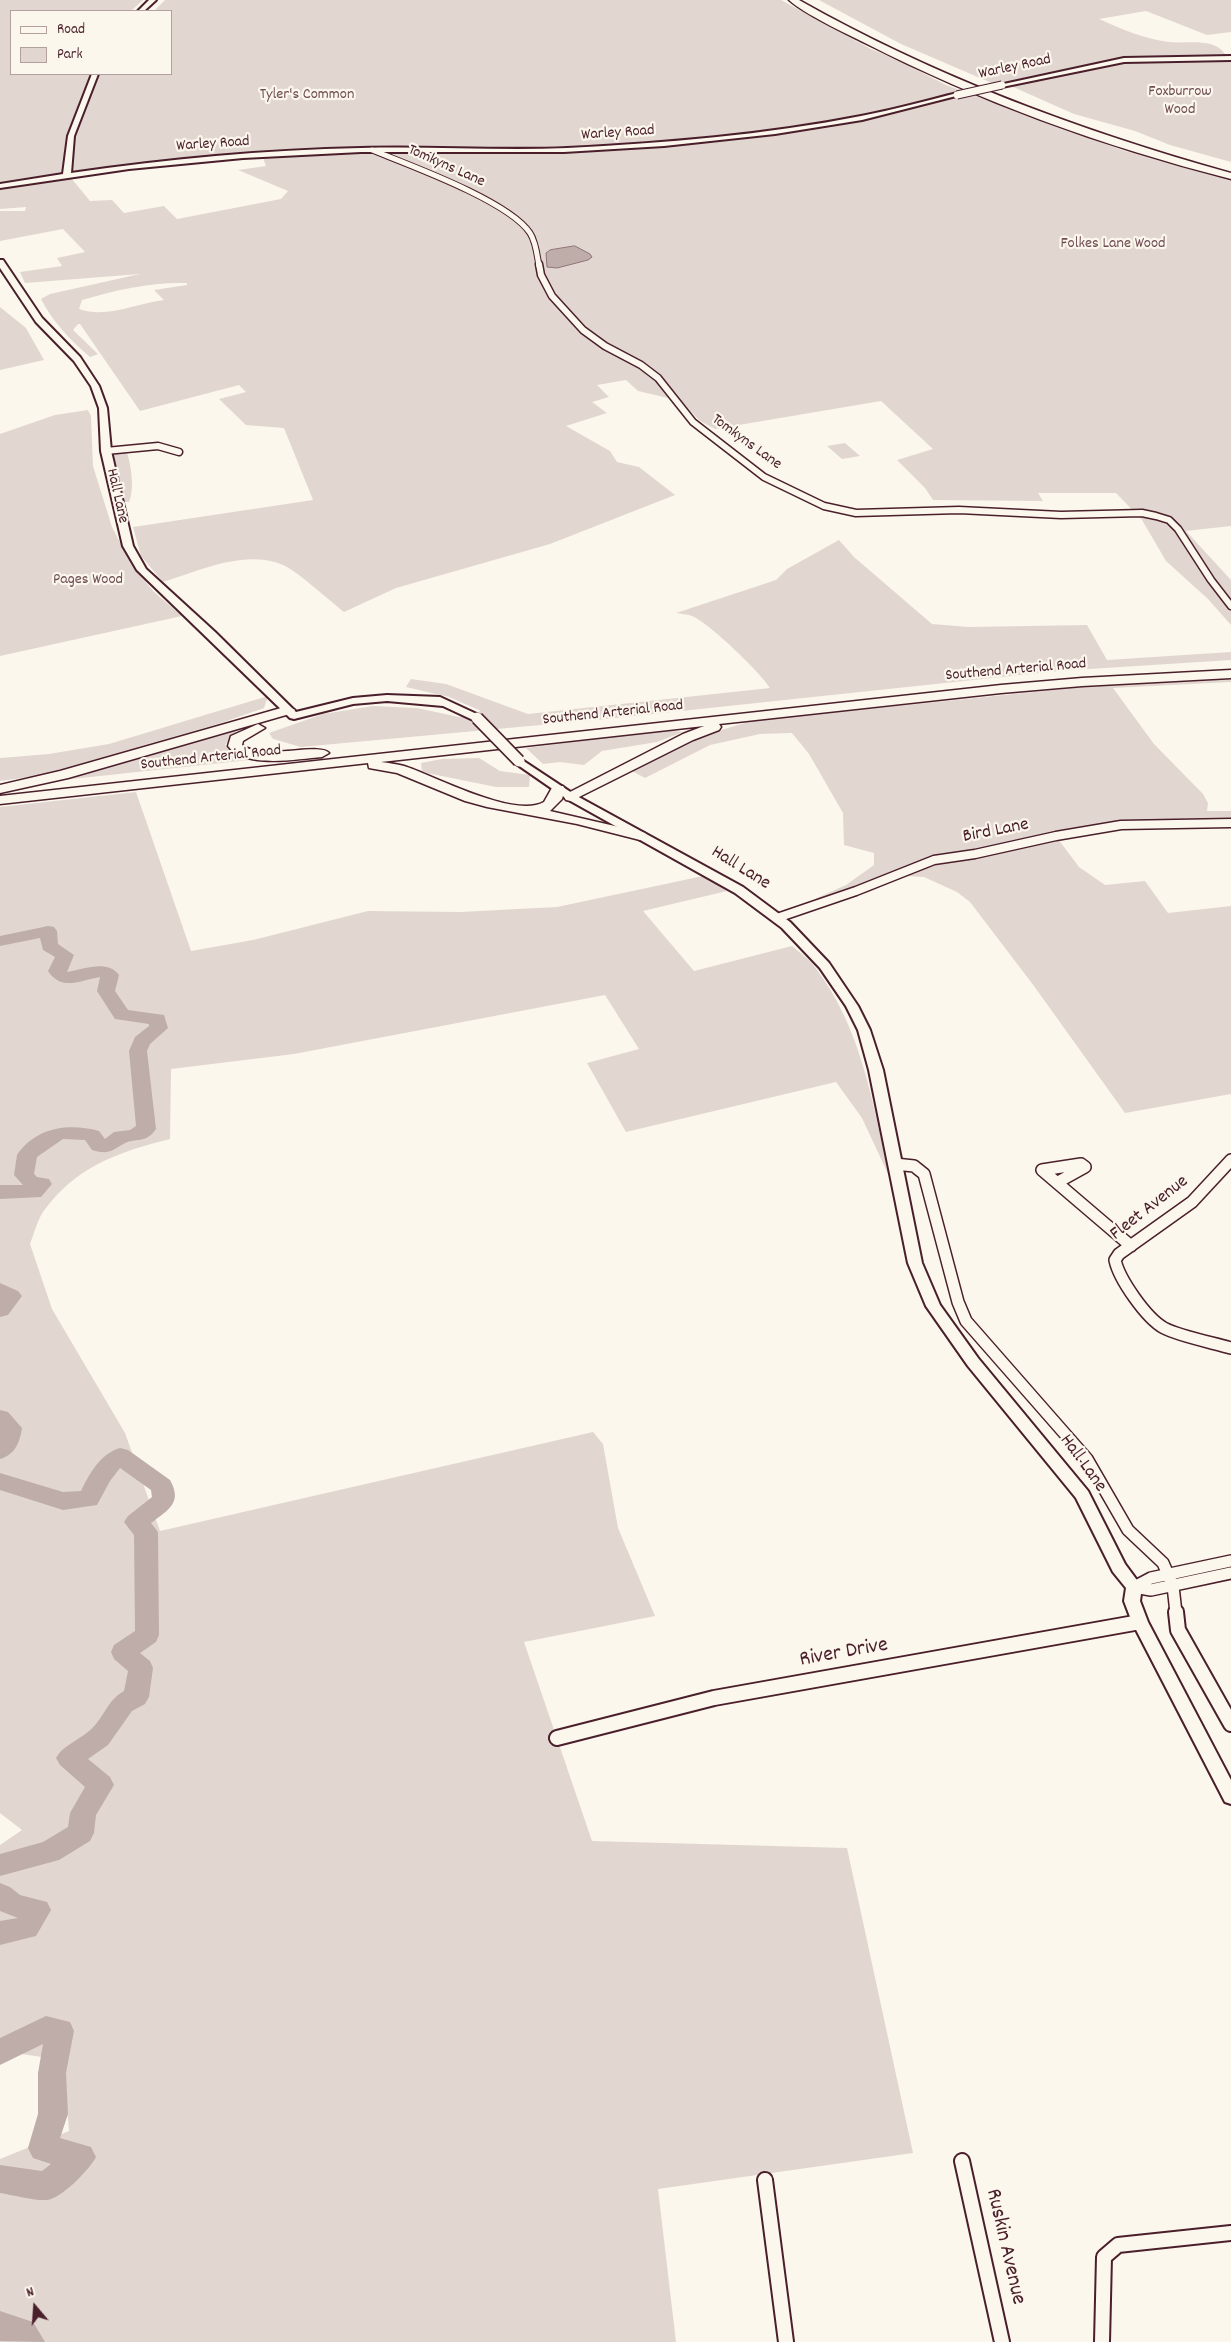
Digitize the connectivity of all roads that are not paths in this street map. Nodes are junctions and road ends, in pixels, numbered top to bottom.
1 (153, 0) edge
2 (793, 0) edge
3 (808, 0) edge
4 (142, 10) edge
5 (1231, 58) edge
6 (95, 75) edge
7 (372, 150) junction
8 (1231, 168) edge
9 (67, 176) junction
10 (1231, 176) edge
11 (0, 186) edge
12 (0, 262) edge
13 (106, 451) junction
14 (179, 452) dead end
15 (1231, 606) edge
16 (1231, 666) edge
17 (1231, 674) edge
18 (311, 703) joint
19 (447, 703) junction
20 (287, 709) junction
21 (757, 716) junction
22 (391, 748) junction
23 (292, 767) junction
24 (558, 789) junction
25 (0, 790) edge
26 (571, 797) junction
27 (0, 800) edge
28 (518, 810) junction
29 (1231, 823) edge
30 (640, 836) junction
31 (777, 918) junction
32 (1231, 1160) edge
33 (894, 1164) junction
34 (1058, 1182) dead end
35 (1131, 1246) junction
36 (1231, 1348) edge
37 (1231, 1561) edge
38 (1231, 1573) edge
39 (1167, 1574) junction
40 (1173, 1586) junction
41 (1134, 1587) junction
42 (1140, 1622) junction
43 (1231, 1724) edge
44 (557, 1738) dead end
45 (1231, 1797) edge
46 (962, 2161) dead end
47 (765, 2180) dead end
48 (1231, 2233) edge
49 (786, 2342) edge
50 (1002, 2342) edge
51 (1102, 2342) edge

1 - 4 street
2 - 10 highway
3 - 8 highway
5 - 7 street, Warley Road, bridge
6 - 9 street
7 - 9 street, Warley Road
7 - 15 street, Tomkyns Lane
9 - 11 street, Warley Road
12 - 13 street, Hall Lane
13 - 14 street
13 - 20 street, Hall Lane
16 - 22 highway, Southend Arterial Road
17 - 21 highway, Southend Arterial Road
18 - 19 street, Hall Lane
18 - 20 street, Hall Lane
19 - 20 street, Hall Lane
19 - 24 street, Hall Lane, bridge
20 - 22 highway
20 - 25 highway
21 - 23 highway, Southend Arterial Road
21 - 26 highway
22 - 25 highway, Southend Arterial Road
23 - 27 highway, Southend Arterial Road
23 - 28 highway
24 - 26 street, Hall Lane
24 - 28 highway
26 - 30 street, Hall Lane
28 - 30 highway
29 - 31 street, Bird Lane
30 - 31 street, Hall Lane
31 - 33 street, Hall Lane
32 - 35 street, Fleet Avenue
33 - 39 street, Hall Lane
33 - 41 street, Hall Lane
34 - 35 street
35 - 36 street, Fleet Avenue
37 - 39 street
38 - 40 street
39 - 40 street, Hall Lane
39 - 41 street
40 - 41 street
40 - 43 street
41 - 42 street
42 - 44 street, River Drive
42 - 45 street
46 - 50 street, Ruskin Avenue
47 - 49 street
48 - 51 street

